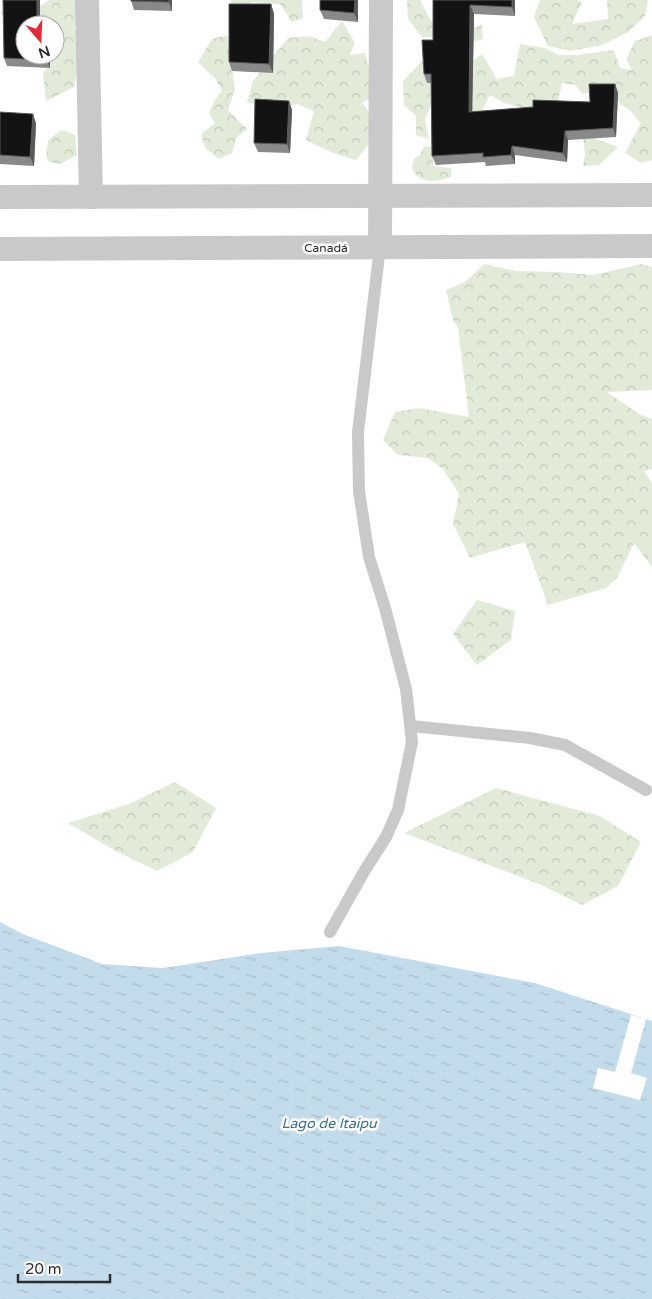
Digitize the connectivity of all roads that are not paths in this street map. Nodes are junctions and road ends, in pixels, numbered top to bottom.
1 (87, 0) edge
2 (381, 0) edge
3 (652, 195) edge
4 (0, 196) edge
5 (92, 197) junction
6 (379, 197) junction
7 (652, 246) edge
8 (380, 248) junction
9 (0, 249) edge
10 (411, 726) junction
11 (646, 790) dead end
12 (330, 932) dead end

1 - 5 street
2 - 6 street
3 - 6 street
4 - 5 street
5 - 6 street
6 - 8 street
7 - 8 street, Canadá
8 - 9 street, Canadá
8 - 10 lane
10 - 11 lane
10 - 12 lane

